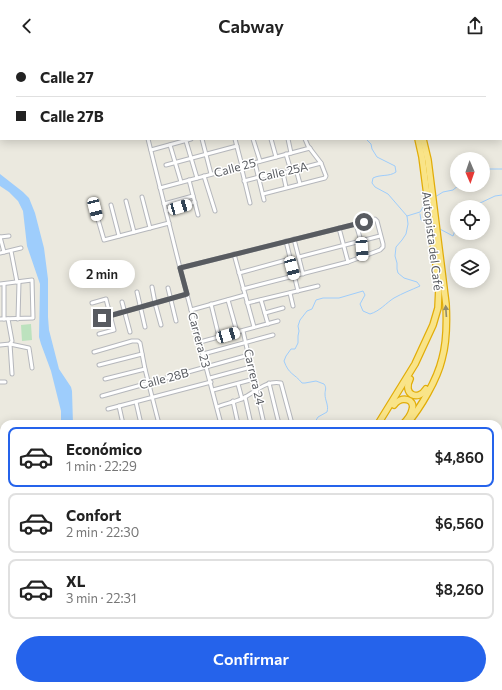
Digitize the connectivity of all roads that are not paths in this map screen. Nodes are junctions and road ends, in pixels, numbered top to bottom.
1 (148, 140) edge
2 (172, 140) edge
3 (186, 140) joint
4 (202, 140) edge
5 (235, 140) edge
6 (253, 140) edge
7 (271, 140) edge
8 (288, 140) edge
9 (306, 140) edge
10 (418, 140) edge
11 (423, 140) edge
12 (172, 145) junction
13 (237, 146) junction
14 (310, 148) junction
15 (151, 150) junction
16 (291, 153) junction
17 (206, 154) junction
18 (286, 154) junction
19 (276, 157) junction
20 (191, 158) junction
21 (260, 161) junction
22 (175, 162) junction
23 (255, 163) junction
24 (321, 163) junction
25 (166, 165) dead end
26 (241, 166) junction
27 (296, 169) junction
28 (291, 171) junction
29 (283, 173) junction
30 (211, 174) junction
31 (204, 176) junction
32 (197, 178) junction
33 (259, 178) junction
34 (189, 180) junction
35 (244, 181) junction
36 (181, 182) junction
37 (300, 184) junction
38 (286, 187) junction
39 (160, 188) junction
40 (263, 194) junction
41 (193, 196) junction
42 (142, 197) dead end
43 (264, 200) dead end
44 (126, 201) dead end
45 (195, 202) junction
46 (250, 203) dead end
47 (164, 204) junction
48 (111, 205) dead end
49 (95, 209) dead end
50 (166, 211) junction
51 (215, 211) dead end
52 (198, 215) dead end
53 (169, 223) junction
54 (356, 224) junction
55 (150, 228) junction
56 (339, 228) junction
57 (134, 232) junction
58 (9, 236) dead end
59 (119, 236) junction
60 (380, 236) junction
61 (0, 237) edge
62 (294, 239) junction
63 (286, 241) junction
64 (361, 241) junction
65 (343, 245) junction
66 (21, 248) dead end
67 (11, 251) junction
68 (4, 252) junction
69 (0, 253) edge
70 (234, 254) junction
71 (299, 257) junction
72 (362, 257) junction
73 (290, 259) junction
74 (348, 262) junction
75 (180, 268) junction
76 (239, 272) junction
77 (303, 274) junction
78 (295, 276) junction
79 (18, 282) junction
80 (1, 283) edge
81 (318, 286) dead end
82 (152, 287) dead end
83 (168, 288) dead end
84 (243, 289) junction
85 (298, 291) junction
86 (137, 292) dead end
87 (290, 293) junction
88 (187, 294) junction
89 (245, 295) junction
90 (171, 299) junction
91 (228, 300) junction
92 (261, 300) junction
93 (122, 302) dead end
94 (92, 303) dead end
95 (155, 303) junction
96 (247, 303) junction
97 (211, 304) junction
98 (293, 306) dead end
99 (140, 307) junction
100 (283, 308) dead end
101 (191, 310) junction
102 (124, 312) junction
103 (265, 313) junction
104 (110, 316) junction
105 (2, 319) edge
106 (8, 319) junction
107 (18, 319) junction
108 (94, 320) dead end
109 (176, 321) dead end
110 (278, 321) dead end
111 (268, 324) junction
112 (161, 325) dead end
113 (433, 325) junction
114 (144, 327) dead end
115 (254, 327) junction
116 (447, 328) junction
117 (243, 331) junction
118 (130, 332) dead end
119 (237, 332) junction
120 (99, 334) dead end
121 (273, 335) dead end
122 (219, 337) junction
123 (200, 342) junction
124 (246, 342) junction
125 (10, 344) junction
126 (0, 345) edge
127 (94, 352) dead end
128 (142, 354) junction
129 (203, 354) junction
130 (249, 355) junction
131 (99, 365) dead end
132 (207, 367) junction
133 (251, 367) junction
134 (32, 368) dead end
135 (145, 369) junction
136 (12, 374) dead end
137 (210, 378) junction
138 (105, 379) dead end
139 (254, 379) junction
140 (0, 382) edge
141 (5, 382) dead end
142 (211, 382) junction
143 (148, 383) junction
144 (269, 383) junction
145 (238, 384) junction
146 (213, 390) junction
147 (257, 390) junction
148 (102, 396) dead end
149 (152, 397) junction
150 (243, 398) junction
151 (233, 401) junction
152 (136, 402) junction
153 (119, 406) junction
154 (217, 407) junction
155 (108, 409) dead end
156 (122, 420) edge
157 (140, 420) edge
158 (158, 420) edge
159 (220, 420) edge
160 (237, 420) edge
161 (250, 420) edge
162 (263, 420) edge
163 (278, 420) edge
164 (291, 420) edge
165 (380, 420) edge
166 (384, 420) edge
167 (406, 420) edge
168 (411, 420) edge

1 - 15 street, Carrera 23
2 - 12 street
3 - 12 street
3 - 20 street
4 - 17 street
5 - 13 street
6 - 21 street
7 - 19 street
8 - 16 street
9 - 14 street
10 - 113 highway, Autopista del Café
116 -> 11 highway, Autopista del Café
12 - 15 street
12 - 22 street
13 - 17 street
13 - 26 street
14 - 16 street, Calle 25
14 - 24 street
15 - 39 street, Carrera 23
16 - 18 street, Calle 25
17 - 20 street
17 - 30 street
18 - 19 street, Calle 25
18 - 28 street
19 - 21 street, Calle 25
20 - 22 street
20 - 32 street
21 - 23 street, Calle 25
22 - 25 street
22 - 36 street
23 - 26 street, Calle 25
23 - 33 street
24 - 27 street, Calle 25A
24 - 37 street
26 - 30 street, Calle 25
26 - 35 street
27 - 28 street, Calle 25A
27 - 37 street
28 - 29 street, Calle 25A
29 - 33 street, Calle 25A
29 - 38 street
30 - 31 street, Calle 25
31 - 32 street, Calle 25
31 - 51 street
32 - 34 street, Calle 25
33 - 35 street, Calle 25A
33 - 40 street
34 - 36 street, Calle 25
34 - 41 street
35 - 46 street
36 - 39 street, Calle 25
37 - 38 street
38 - 40 street
39 - 47 street, Carrera 23
40 - 43 street
41 - 45 street
41 - 47 street
42 - 55 street
44 - 57 street
45 - 50 street
45 - 52 street
47 - 50 street, Carrera 23
48 - 59 street
49 - 59 street
50 - 53 street, Carrera 23
53 - 55 street
53 - 75 street, Carrera 23
54 - 56 street
54 - 60 street
54 - 64 street
55 - 57 street
56 - 62 street
56 - 65 street
57 - 59 street
58 - 61 street
60 - 64 street
60 - 72 street
61 - 68 street
62 - 63 street
62 - 71 street
63 - 70 street
63 - 73 street
64 - 65 street
64 - 72 street
65 - 71 street
65 - 74 street
66 - 67 street
67 - 68 street
67 - 79 street
68 - 69 street
70 - 75 street
70 - 76 street
71 - 77 street
72 - 74 street
73 - 76 street
73 - 78 street
74 - 77 street
75 - 88 street, Carrera 23
76 - 84 street
77 - 78 street
78 - 84 street
78 - 85 street
79 - 80 street
79 - 107 street
79 - 107 street
80 - 105 street
81 - 85 street
82 - 95 street
83 - 90 street
84 - 89 street
85 - 87 street
86 - 99 street
87 - 92 street
87 - 98 street
88 - 90 street
88 - 101 street, Carrera 23
89 - 91 street
89 - 96 street
90 - 95 street
90 - 109 street
91 - 97 street
91 - 119 street
92 - 96 street
92 - 103 street
93 - 102 street
94 - 104 street
95 - 99 street
95 - 112 street
96 - 115 street
97 - 101 street
97 - 122 street
99 - 102 street
99 - 114 street
100 - 103 street
101 - 123 street, Carrera 23
102 - 104 street
102 - 118 street
103 - 111 street
104 - 108 street
104 - 120 street
105 - 106 street
106 - 107 street
106 - 125 street
110 - 111 street
111 - 115 street
113 - 116 highway
113 - 165 highway, Autopista del Café
115 - 117 street
116 - 168 highway, Autopista del Café
117 - 119 street
117 - 124 street, Carrera 24
119 - 122 street
121 - 124 street
122 - 123 street
123 - 129 street, Carrera 23
124 - 129 street
124 - 130 street, Carrera 24
125 - 126 street
125 - 134 street
125 - 136 street
127 - 128 street
128 - 131 street
128 - 135 street
129 - 132 street, Carrera 23
130 - 132 street, Calle 28B
130 - 133 street, Carrera 24
132 - 137 street, Carrera 23
132 - 143 street, Calle 28B
133 - 137 street
133 - 139 street, Carrera 24
135 - 138 street
135 - 143 street
137 - 142 street, Carrera 23
139 - 145 street
139 - 147 street, Carrera 24
140 - 141 street
142 - 146 street, Carrera 23
142 - 149 street
143 - 148 street, Calle 28B
143 - 149 street
144 - 147 street
144 - 163 street
144 - 164 street
145 - 146 street
145 - 150 street
146 - 154 street, Carrera 23
147 - 150 street
147 - 162 street, Carrera 24
149 - 152 street
149 - 158 street
150 - 151 street
150 - 161 street
151 - 154 street
151 - 160 street
152 - 153 street
152 - 157 street
153 - 155 street
153 - 156 street
154 - 159 street, Carrera 23
166 - 167 highway

